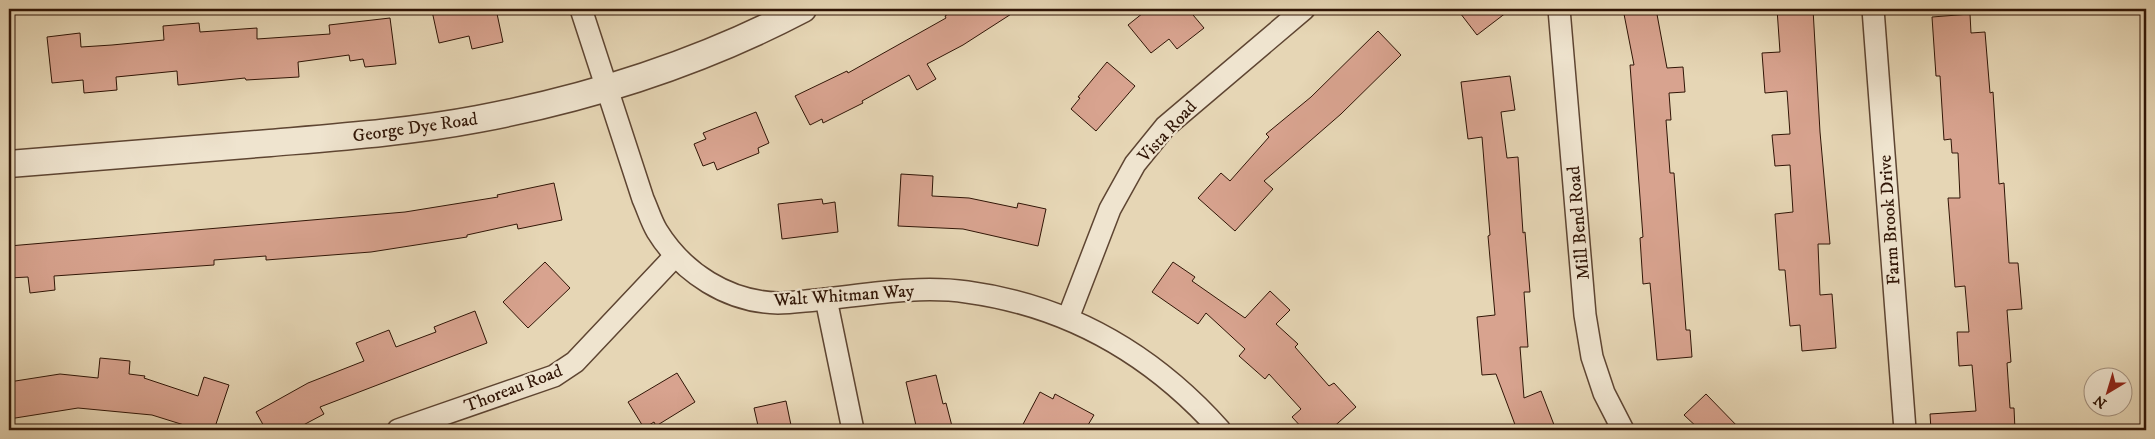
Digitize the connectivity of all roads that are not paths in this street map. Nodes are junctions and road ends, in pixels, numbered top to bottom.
1 (581, 9) edge
2 (803, 9) edge
3 (1304, 9) edge
4 (1558, 9) edge
5 (1873, 9) edge
6 (607, 88) junction
7 (9, 164) edge
8 (675, 256) junction
9 (826, 299) junction
10 (1068, 318) junction
11 (398, 430) edge
12 (853, 430) edge
13 (1220, 430) edge
14 (1623, 430) edge
15 (1905, 430) edge

1 - 6 street, Walt Whitman Way
2 - 6 street, George Dye Road
3 - 10 street, Vista Road
4 - 14 street, Mill Bend Road
5 - 15 street, Farm Brook Drive
6 - 7 street, George Dye Road
6 - 8 street, Walt Whitman Way
8 - 9 street, Walt Whitman Way
8 - 11 street, Thoreau Road
9 - 10 street, Walt Whitman Way
9 - 12 street
10 - 13 street, Walt Whitman Way

